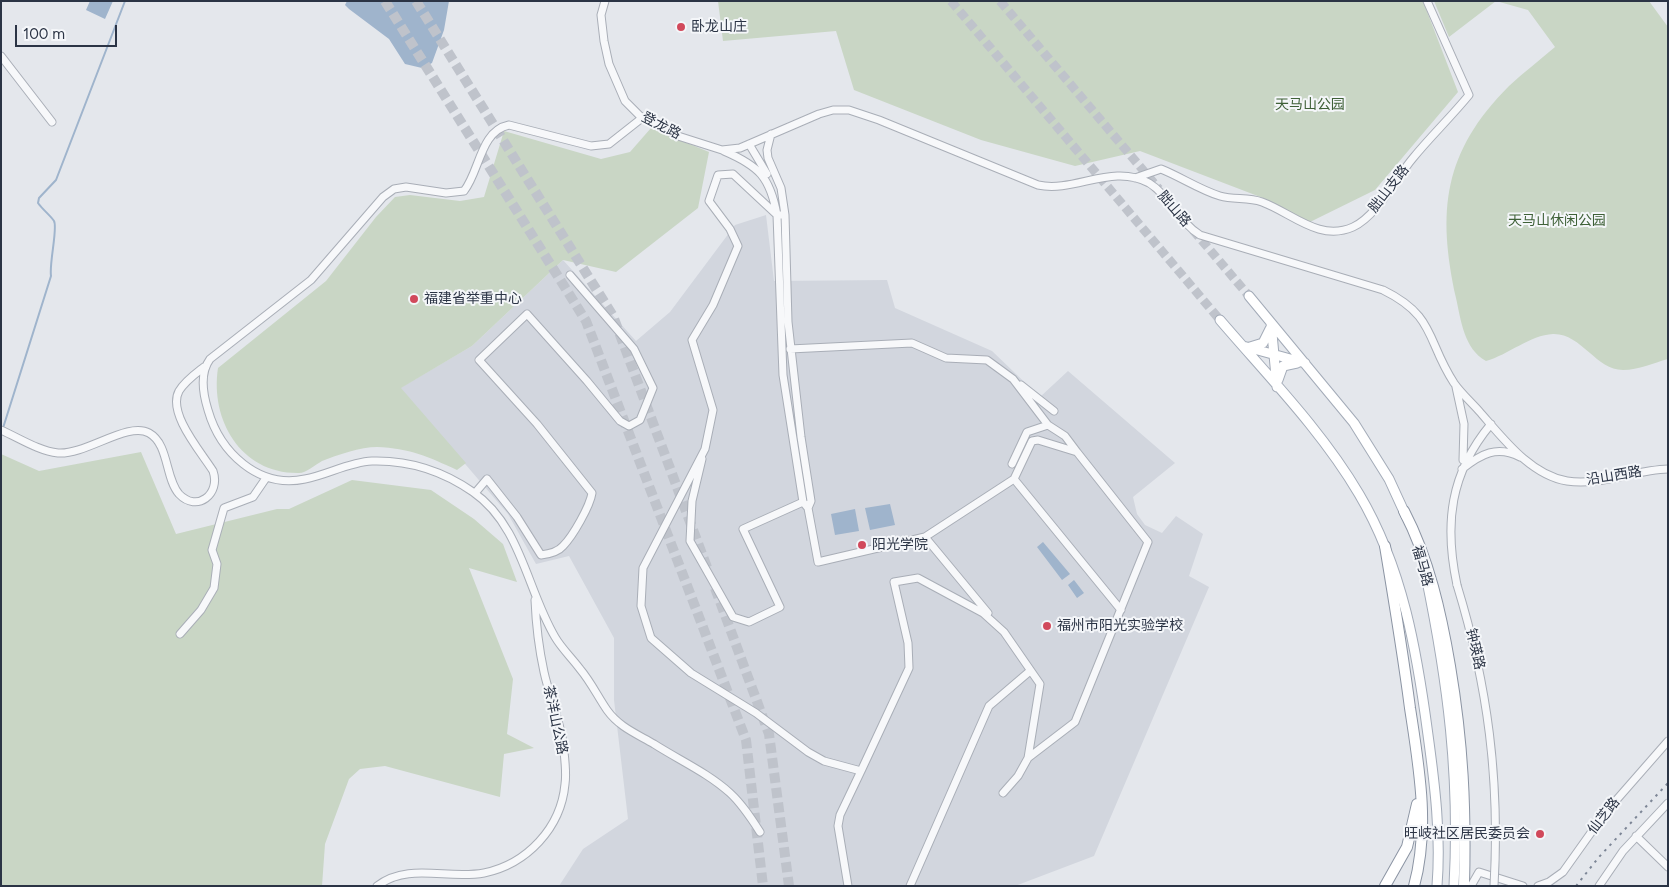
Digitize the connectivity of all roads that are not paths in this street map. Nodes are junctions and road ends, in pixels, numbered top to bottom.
1 (605, 1) edge
2 (1427, 1) edge
3 (1, 56) edge
4 (642, 118) junction
5 (52, 122) dead end
6 (771, 134) junction
7 (749, 144) junction
8 (722, 150) junction
9 (769, 175) junction
10 (1135, 178) junction
11 (781, 215) junction
12 (570, 275) dead end
13 (1249, 296) tunnel mouth
14 (779, 300) junction
15 (787, 300) junction
16 (1220, 320) tunnel mouth
17 (1271, 322) junction
18 (1242, 346) junction
19 (790, 349) junction
20 (1274, 355) junction
21 (1305, 363) junction
22 (204, 367) junction
23 (1013, 379) junction
24 (793, 380) junction
25 (784, 382) junction
26 (1455, 385) junction
27 (1278, 388) junction
28 (1054, 411) dead end
29 (1491, 424) junction
30 (1048, 425) junction
31 (1, 430) edge
32 (705, 448) junction
33 (1077, 452) junction
34 (1526, 460) junction
35 (1012, 464) dead end
36 (1462, 469) junction
37 (1668, 469) edge
38 (266, 478) junction
39 (1014, 478) junction
40 (475, 493) junction
41 (803, 502) junction
42 (808, 508) junction
43 (1404, 511) junction
44 (925, 537) junction
45 (1385, 546) junction
46 (535, 598) junction
47 (1121, 610) junction
48 (1004, 632) junction
49 (180, 634) dead end
50 (1030, 671) junction
51 (1668, 741) edge
52 (1028, 758) junction
53 (1419, 768) junction
54 (861, 771) junction
55 (1003, 793) dead end
56 (1668, 803) edge
57 (760, 832) dead end
58 (1636, 836) junction
59 (1668, 867) edge
60 (377, 886) edge
61 (848, 886) edge
62 (910, 886) edge
63 (1385, 886) edge
64 (1414, 886) edge
65 (1437, 886) edge
66 (1454, 886) edge
67 (1464, 886) edge
68 (1470, 886) edge
69 (1494, 886) edge
70 (1523, 886) edge
71 (1538, 886) edge
72 (1598, 886) edge

1 - 4 street, 登龙路
2 - 10 street, 胐山支路
3 - 5 street
4 - 8 street, 登龙路
4 - 22 street
6 - 7 street
6 - 9 street
6 - 10 street, 胐山路
7 - 8 street
7 - 9 street
8 - 9 street, 登龙路
9 - 11 street
10 - 26 street, 胐山路
11 - 14 street
11 - 15 street
11 - 32 street
12 - 40 street
13 - 17 main road, 福马路
14 - 15 street
14 - 25 street
15 - 19 street
16 - 18 main road, 福马路
17 - 18 main road
17 - 20 main road
17 - 21 main road, 福马路
18 - 20 main road
18 - 27 main road, 福马路
19 - 23 street
19 - 24 street
20 - 21 main road
20 - 27 main road
21 - 27 main road
21 - 43 main road, 福马路
22 - 31 street
22 - 38 street
23 - 28 street
23 - 30 street
24 - 25 street
24 - 42 street
25 - 41 street
26 - 29 street, 胐山路
26 - 36 street
27 - 45 main road, 福马路
29 - 34 street, 沿山西路
29 - 36 street, 钟瑛路
30 - 33 street
30 - 35 street
32 - 41 street
32 - 54 street
33 - 39 street
33 - 47 street
34 - 36 street
34 - 37 street, 沿山西路
36 - 69 street, 钟瑛路, bridge
38 - 40 street
38 - 49 street
39 - 44 street
39 - 47 street
40 - 46 street
41 - 42 street
42 - 44 street
43 - 66 main road, 福马路
43 - 67 highway
44 - 48 street
45 - 53 highway
45 - 65 main road, 福马路
46 - 57 street
46 - 60 street, 茶洋山公路
47 - 52 street
48 - 50 street
48 - 54 street
50 - 52 street
50 - 62 street
51 - 71 street, 仙芝路
52 - 55 street
53 - 63 highway
53 - 64 highway
54 - 61 street
56 - 58 street
58 - 59 street
58 - 72 street
68 - 70 street

